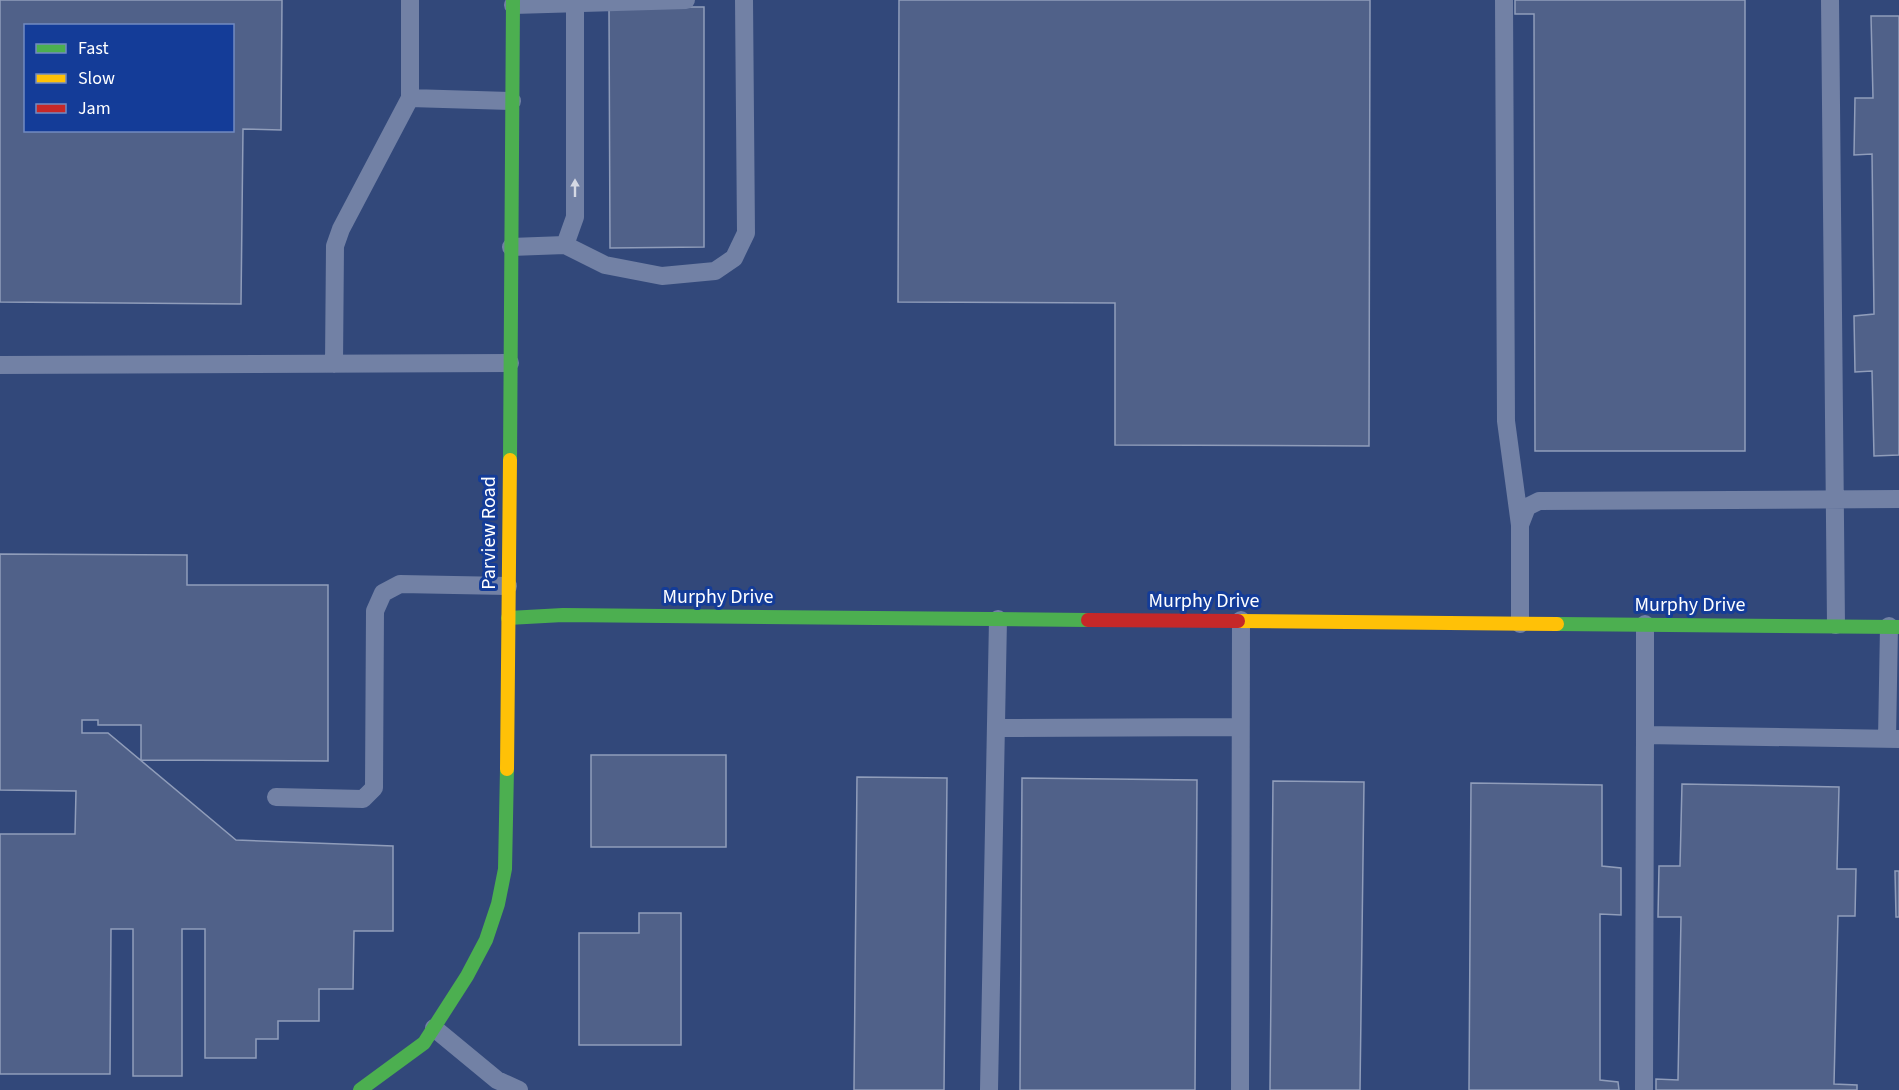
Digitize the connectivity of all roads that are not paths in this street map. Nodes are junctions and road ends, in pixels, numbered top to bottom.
1 (410, 0) edge
2 (686, 0) edge
3 (744, 0) edge
4 (1504, 0) edge
5 (1830, 0) edge
6 (575, 1) edge
7 (513, 2) edge
8 (410, 98) junction
9 (512, 100) junction
10 (565, 245) junction
11 (511, 247) junction
12 (510, 363) junction
13 (334, 364) junction
14 (0, 365) edge
15 (1835, 499) junction
16 (1899, 499) edge
17 (1520, 525) junction
18 (508, 586) junction
19 (508, 618) junction
20 (998, 619) junction
21 (1241, 620) junction
22 (1520, 624) junction
23 (1645, 624) junction
24 (1836, 626) junction
25 (1894, 627) edge
26 (1240, 726) junction
27 (996, 728) junction
28 (1645, 735) junction
29 (1893, 739) edge
30 (276, 797) dead end
31 (434, 1028) junction
32 (360, 1090) edge
33 (519, 1090) edge
34 (989, 1090) edge
35 (1240, 1090) edge
36 (1644, 1090) edge

1 - 8 lane
2 - 6 lane
3 - 10 lane
4 - 17 lane
5 - 15 lane
6 - 7 lane
10 -> 6 lane
7 - 9 street, Parview Road
8 - 9 lane
8 - 13 lane
9 - 11 street, Parview Road
10 - 11 lane
11 - 12 street, Parview Road
12 - 13 lane
12 - 18 street, Parview Road
13 - 14 lane
15 - 16 lane
15 - 17 lane
15 - 24 lane
17 - 22 lane
18 - 19 street, Parview Road
18 - 30 lane
19 - 20 street, Murphy Drive
19 - 31 street, Parview Road
20 - 21 street, Murphy Drive
20 - 27 lane
21 - 22 street, Murphy Drive
21 - 26 lane
22 - 23 street, Murphy Drive
23 - 24 street, Murphy Drive
23 - 28 lane
24 - 25 street, Murphy Drive
25 - 29 lane
26 - 27 lane
26 - 35 lane
27 - 34 lane
28 - 29 lane
28 - 36 lane
31 - 32 street, Parview Road
31 - 33 lane

